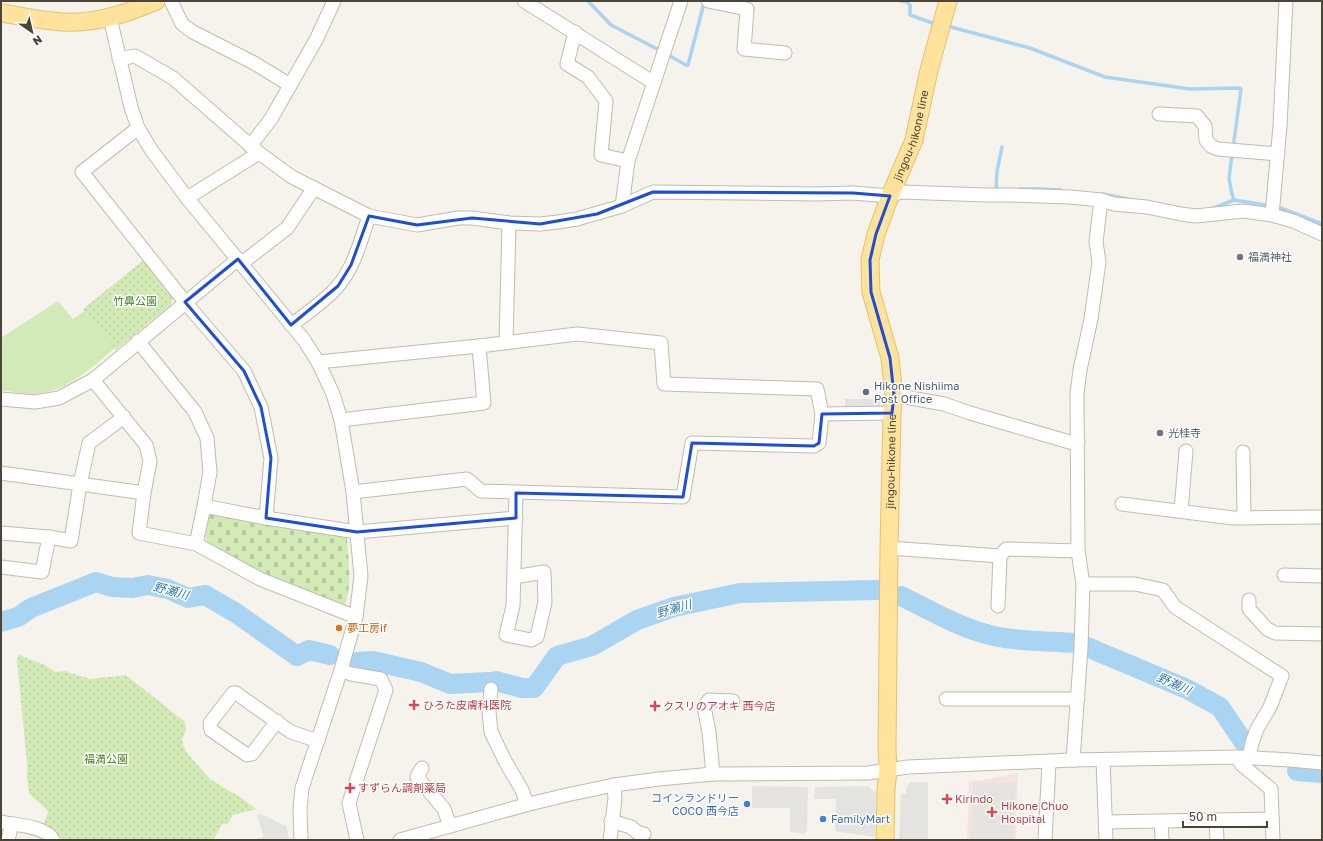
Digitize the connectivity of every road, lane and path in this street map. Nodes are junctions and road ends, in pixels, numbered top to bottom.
1 (156, 1) edge
2 (171, 1) edge
3 (334, 1) edge
4 (524, 1) edge
5 (681, 1) edge
6 (708, 1) edge
7 (948, 1) edge
8 (1286, 1) edge
9 (1, 13) edge
10 (110, 18) junction
11 (575, 32) junction
12 (785, 52) dead end
13 (119, 59) junction
14 (654, 83) junction
15 (290, 85) junction
16 (1159, 114) dead end
17 (138, 128) junction
18 (255, 149) junction
19 (1278, 154) junction
20 (628, 161) junction
21 (314, 188) junction
22 (890, 196) junction
23 (187, 198) junction
24 (1101, 200) junction
25 (622, 206) junction
26 (1272, 209) junction
27 (369, 216) junction
28 (509, 223) junction
29 (1322, 234) edge
30 (240, 261) junction
31 (185, 302) junction
32 (291, 325) junction
33 (138, 341) junction
34 (506, 342) junction
35 (479, 346) junction
36 (318, 362) junction
37 (93, 380) junction
38 (894, 395) junction
39 (1, 399) edge
40 (892, 413) junction
41 (822, 414) junction
42 (124, 417) junction
43 (341, 420) junction
44 (1078, 442) junction
45 (1186, 451) dead end
46 (1243, 452) dead end
47 (1, 472) edge
48 (80, 484) junction
49 (353, 492) junction
50 (516, 492) junction
51 (144, 493) junction
52 (1122, 504) dead end
53 (204, 506) junction
54 (1181, 511) junction
55 (1322, 517) edge
56 (266, 518) junction
57 (516, 518) junction
58 (1244, 518) junction
59 (357, 532) junction
60 (1, 533) edge
61 (48, 537) junction
62 (196, 544) junction
63 (889, 548) junction
64 (1078, 551) junction
65 (1000, 556) junction
66 (1, 567) edge
67 (1284, 575) dead end
68 (1322, 576) edge
69 (514, 577) junction
70 (1083, 584) junction
71 (1248, 600) dead end
72 (998, 606) dead end
73 (356, 617) junction
74 (1322, 634) edge
75 (341, 670) junction
76 (491, 690) dead end
77 (946, 699) dead end
78 (1078, 699) junction
79 (733, 701) dead end
80 (277, 721) junction
81 (318, 741) junction
82 (1243, 757) junction
83 (1073, 760) junction
84 (1103, 760) junction
85 (1049, 762) junction
86 (1322, 763) edge
87 (422, 768) dead end
88 (888, 770) junction
89 (713, 774) junction
90 (614, 785) junction
91 (527, 804) junction
92 (1272, 819) junction
93 (1216, 820) junction
94 (612, 821) junction
95 (1161, 821) junction
96 (1106, 822) junction
97 (6, 823) edge
98 (450, 826) junction
99 (644, 834) dead end
100 (8, 840) edge
101 (53, 840) edge
102 (301, 840) edge
103 (357, 840) edge
104 (400, 840) edge
105 (610, 840) edge
106 (885, 840) edge
107 (1044, 840) edge
108 (1106, 840) edge
109 (1162, 840) edge
110 (1217, 840) edge
111 (1273, 840) edge

1 - 10 main road
2 - 15 street
3 - 15 street
4 - 11 street
5 - 14 street
6 - 12 street
7 - 22 main road, jingou-hikone line
8 - 19 street
9 - 10 main road
10 - 13 street
11 - 14 street
11 - 20 street
13 - 17 street
13 - 18 street
14 - 20 street
15 - 18 street
16 - 19 street
17 - 23 street
17 - 31 street
18 - 21 street
18 - 23 street
19 - 26 street
20 - 25 street
21 - 27 street
21 - 30 street
22 - 24 street
22 - 25 street
22 - 38 main road, jingou-hikone line
23 - 30 street
24 - 26 street
24 - 44 street
25 - 28 street
26 - 29 street
27 - 28 street
27 - 32 street
28 - 34 street
30 - 31 street
30 - 32 street
31 - 33 street
31 - 56 street
32 - 36 street
33 - 37 street
33 - 53 street
34 - 35 street
34 - 41 street
35 - 36 street
35 - 43 street
36 - 43 street
37 - 39 street
37 - 42 street
38 - 40 main road, jingou-hikone line
38 - 44 street
40 - 41 street
40 - 63 main road, jingou-hikone line
41 - 50 street
42 - 48 street
42 - 51 street
43 - 49 street
44 - 64 street
45 - 54 street
46 - 58 street
47 - 48 street
48 - 51 street
48 - 61 street
49 - 50 street
49 - 59 street
50 - 57 street
51 - 62 street
52 - 54 street
53 - 56 street
53 - 62 street
54 - 58 street
55 - 58 street
56 - 59 street
57 - 59 street
57 - 69 street
59 - 73 street
60 - 61 street
61 - 66 street
62 - 73 street
63 - 65 street
63 - 88 main road, jingou-hikone line
64 - 65 street
64 - 70 street
65 - 72 street
67 - 68 street
69 - 69 street
70 - 78 street
70 - 82 street
71 - 74 street
73 - 75 street
75 - 81 street
75 - 103 street
76 - 91 street
77 - 78 street
78 - 83 street
79 - 89 street
80 - 80 street
80 - 81 street
81 - 102 street
82 - 84 street
82 - 86 street
82 - 92 street
83 - 84 street
83 - 85 street
84 - 96 street
85 - 88 street
85 - 107 street
87 - 98 street
88 - 89 street
88 - 106 main road, jingou-hikone line
89 - 90 street
90 - 91 street
90 - 94 street
91 - 98 street
92 - 93 street
92 - 111 street
93 - 95 street
93 - 110 street
94 - 99 street
94 - 105 street
95 - 96 street
95 - 109 street
96 - 108 street
97 - 100 street
97 - 101 street
98 - 104 street

